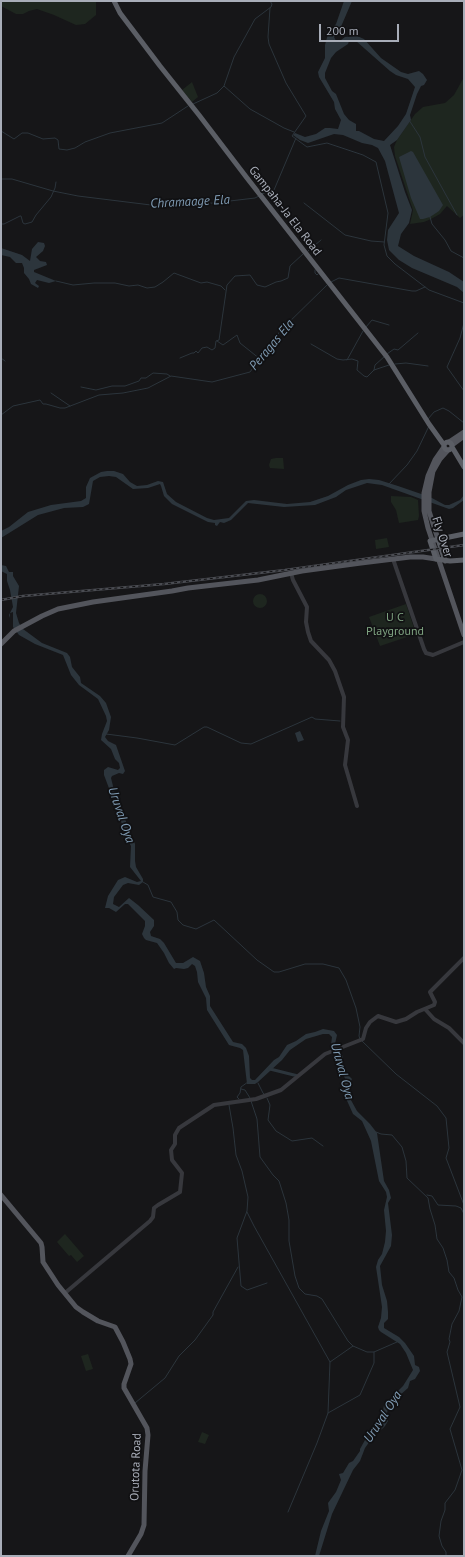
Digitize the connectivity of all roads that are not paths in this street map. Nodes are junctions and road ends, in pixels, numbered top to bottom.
1 (114, 1) edge
2 (464, 432) edge
3 (464, 436) edge
4 (448, 446) junction
5 (433, 464) junction
6 (464, 467) edge
7 (433, 471) junction
8 (427, 484) junction
9 (464, 534) edge
10 (438, 539) junction
11 (430, 541) junction
12 (393, 559) junction
13 (436, 559) junction
14 (464, 560) edge
15 (445, 561) junction
16 (291, 573) junction
17 (455, 602) junction
18 (464, 622) edge
19 (464, 635) edge
20 (464, 642) edge
21 (1, 644) edge
22 (357, 806) dead end
23 (464, 958) edge
24 (424, 1009) junction
25 (464, 1043) edge
26 (1, 1195) edge
27 (65, 1293) junction
28 (128, 1556) edge

1 - 4 highway, Gampaha-Ja Ela Road
2 - 4 main road
3 - 4 main road
4 - 5 main road
4 - 6 highway, Gampaha-Ja Ela Road
4 - 7 main road
5 - 8 main road
5 - 11 main road
7 - 8 main road
7 - 10 main road
8 - 17 main road, Fly Over
9 - 10 highway
10 - 11 highway
10 - 15 highway
11 - 13 highway
12 - 13 main road
12 - 16 main road
12 - 20 street
13 - 15 highway
14 - 15 highway
16 - 21 main road
16 - 22 street
17 - 18 main road
17 - 19 main road
23 - 24 street
24 - 25 street
24 - 27 street
26 - 27 main road, Orutota Road
27 - 28 main road, Orutota Road

